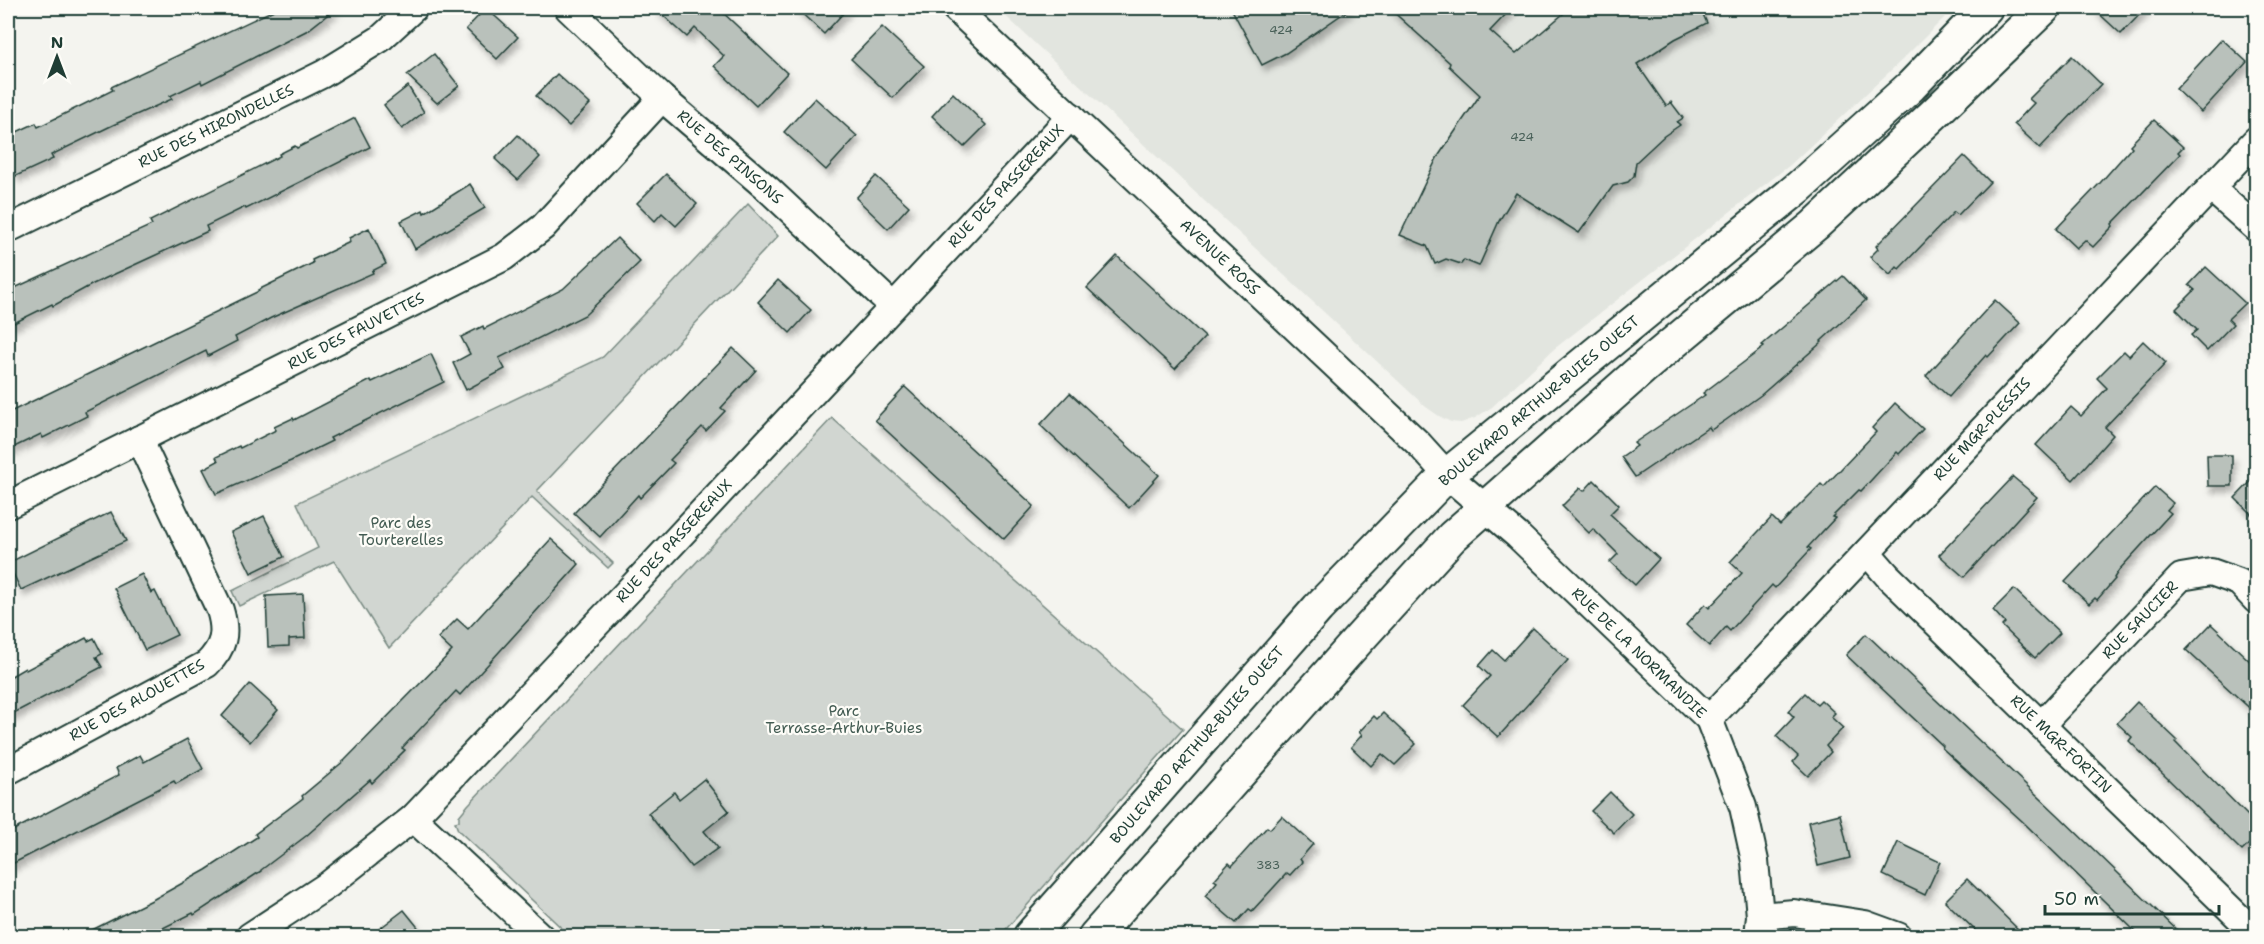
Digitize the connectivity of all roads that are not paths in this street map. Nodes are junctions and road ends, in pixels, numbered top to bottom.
1 (414, 8) edge
2 (568, 8) edge
3 (955, 8) edge
4 (1986, 8) edge
5 (2044, 8) edge
6 (662, 98) junction
7 (1071, 116) junction
8 (2256, 140) edge
9 (2211, 188) junction
10 (2256, 228) edge
11 (8, 229) edge
12 (893, 306) junction
13 (139, 439) junction
14 (1447, 475) junction
15 (8, 505) edge
16 (1483, 508) junction
17 (1867, 552) junction
18 (2256, 600) edge
19 (1709, 719) junction
20 (2041, 725) junction
21 (8, 771) edge
22 (413, 818) junction
23 (1759, 926) edge
24 (2256, 934) edge
25 (250, 936) edge
26 (540, 936) edge
27 (1030, 936) edge
28 (1095, 936) edge
29 (1898, 936) edge

1 - 11 street, RUE DES HIRONDELLES
2 - 6 street, RUE DES PINSONS
3 - 7 street, AVENUE ROSS
4 - 14 street, BOULEVARD ARTHUR-BUIES OUEST
5 - 16 street
6 - 12 street, RUE DES PINSONS
6 - 13 street, RUE DES FAUVETTES
7 - 12 street, RUE DES PASSEREAUX
7 - 14 street, AVENUE ROSS
8 - 9 street, RUE MGR-PLESSIS
9 - 10 street
9 - 17 street, RUE MGR-PLESSIS
12 - 22 street, RUE DES PASSEREAUX
13 - 15 street, RUE DES FAUVETTES
13 - 21 street, RUE DES ALOUETTES
14 - 16 street, AVENUE ROSS
14 - 27 street, BOULEVARD ARTHUR-BUIES OUEST
16 - 19 street, RUE DE LA NORMANDIE
16 - 28 street
17 - 19 street, RUE MGR-PLESSIS
17 - 20 street, RUE MGR-FORTIN
18 - 20 street, RUE SAUCIER
19 - 23 street, RUE DE LA NORMANDIE
20 - 24 street, RUE MGR-FORTIN
22 - 25 street, RUE DES PASSEREAUX
22 - 26 street
23 - 29 street

